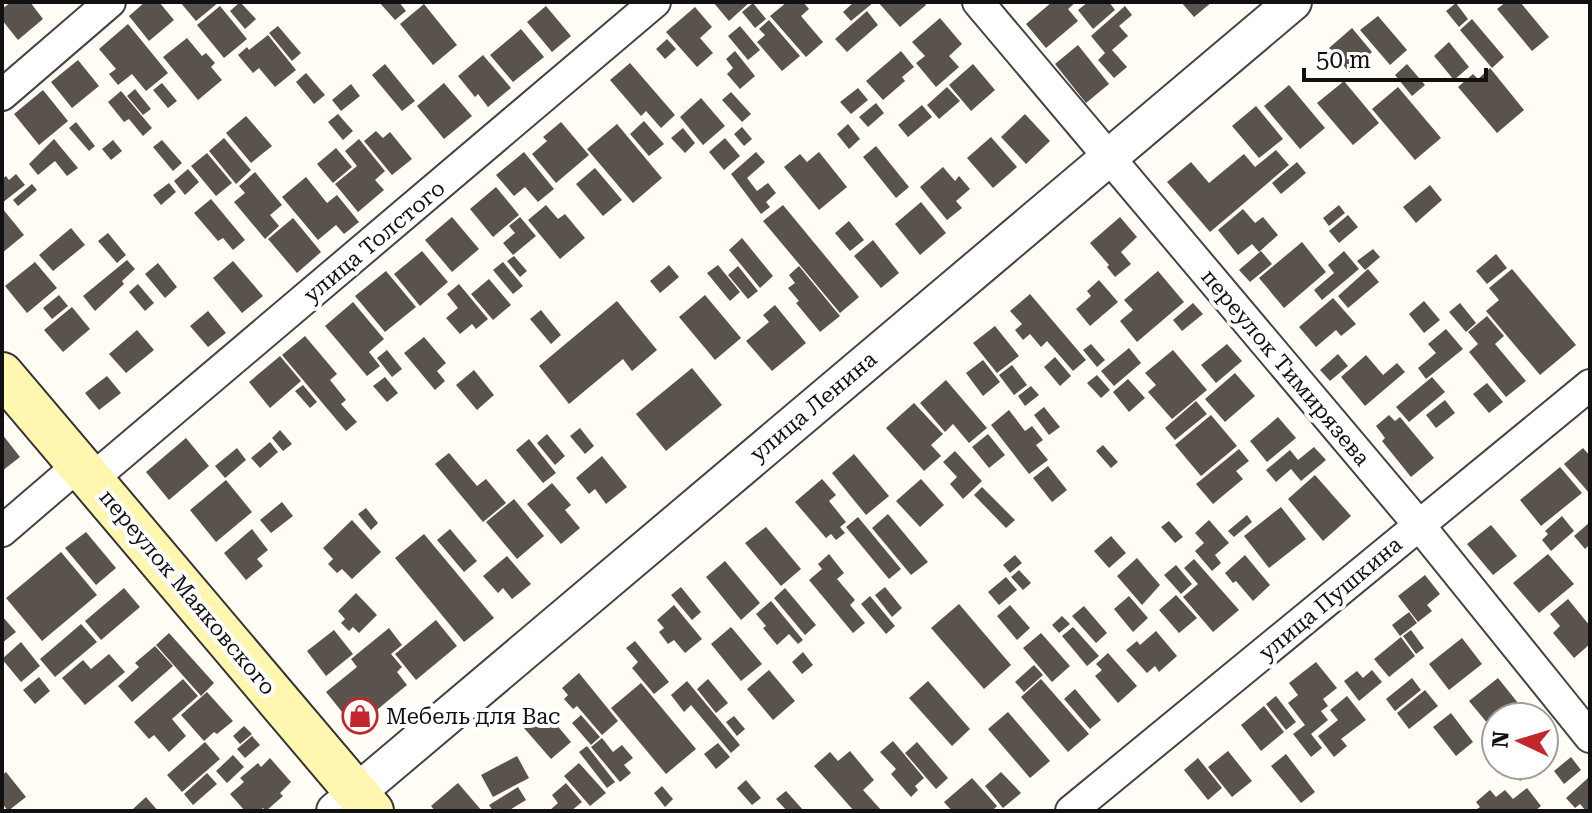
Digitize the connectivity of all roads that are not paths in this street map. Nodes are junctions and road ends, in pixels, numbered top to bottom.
1 (110, 2) edge
2 (655, 2) edge
3 (978, 2) edge
4 (1293, 2) edge
5 (2, 95) edge
6 (1108, 156) junction
7 (2, 374) edge
8 (1590, 385) edge
9 (86, 472) junction
10 (1419, 525) junction
11 (2, 531) edge
12 (1590, 737) edge
13 (355, 805) edge
14 (1071, 811) edge

1 - 5 street
2 - 9 street, улица Толстого
3 - 6 street, переулок Тимирязева
4 - 6 street, улица Ленина
6 - 10 street, переулок Тимирязева
6 - 13 street, улица Ленина
7 - 9 main road, переулок Маяковского
8 - 10 street, улица Пушкина
9 - 11 street, улица Толстого
9 - 13 main road, переулок Маяковского
10 - 12 street, переулок Тимирязева
10 - 14 street, улица Пушкина

